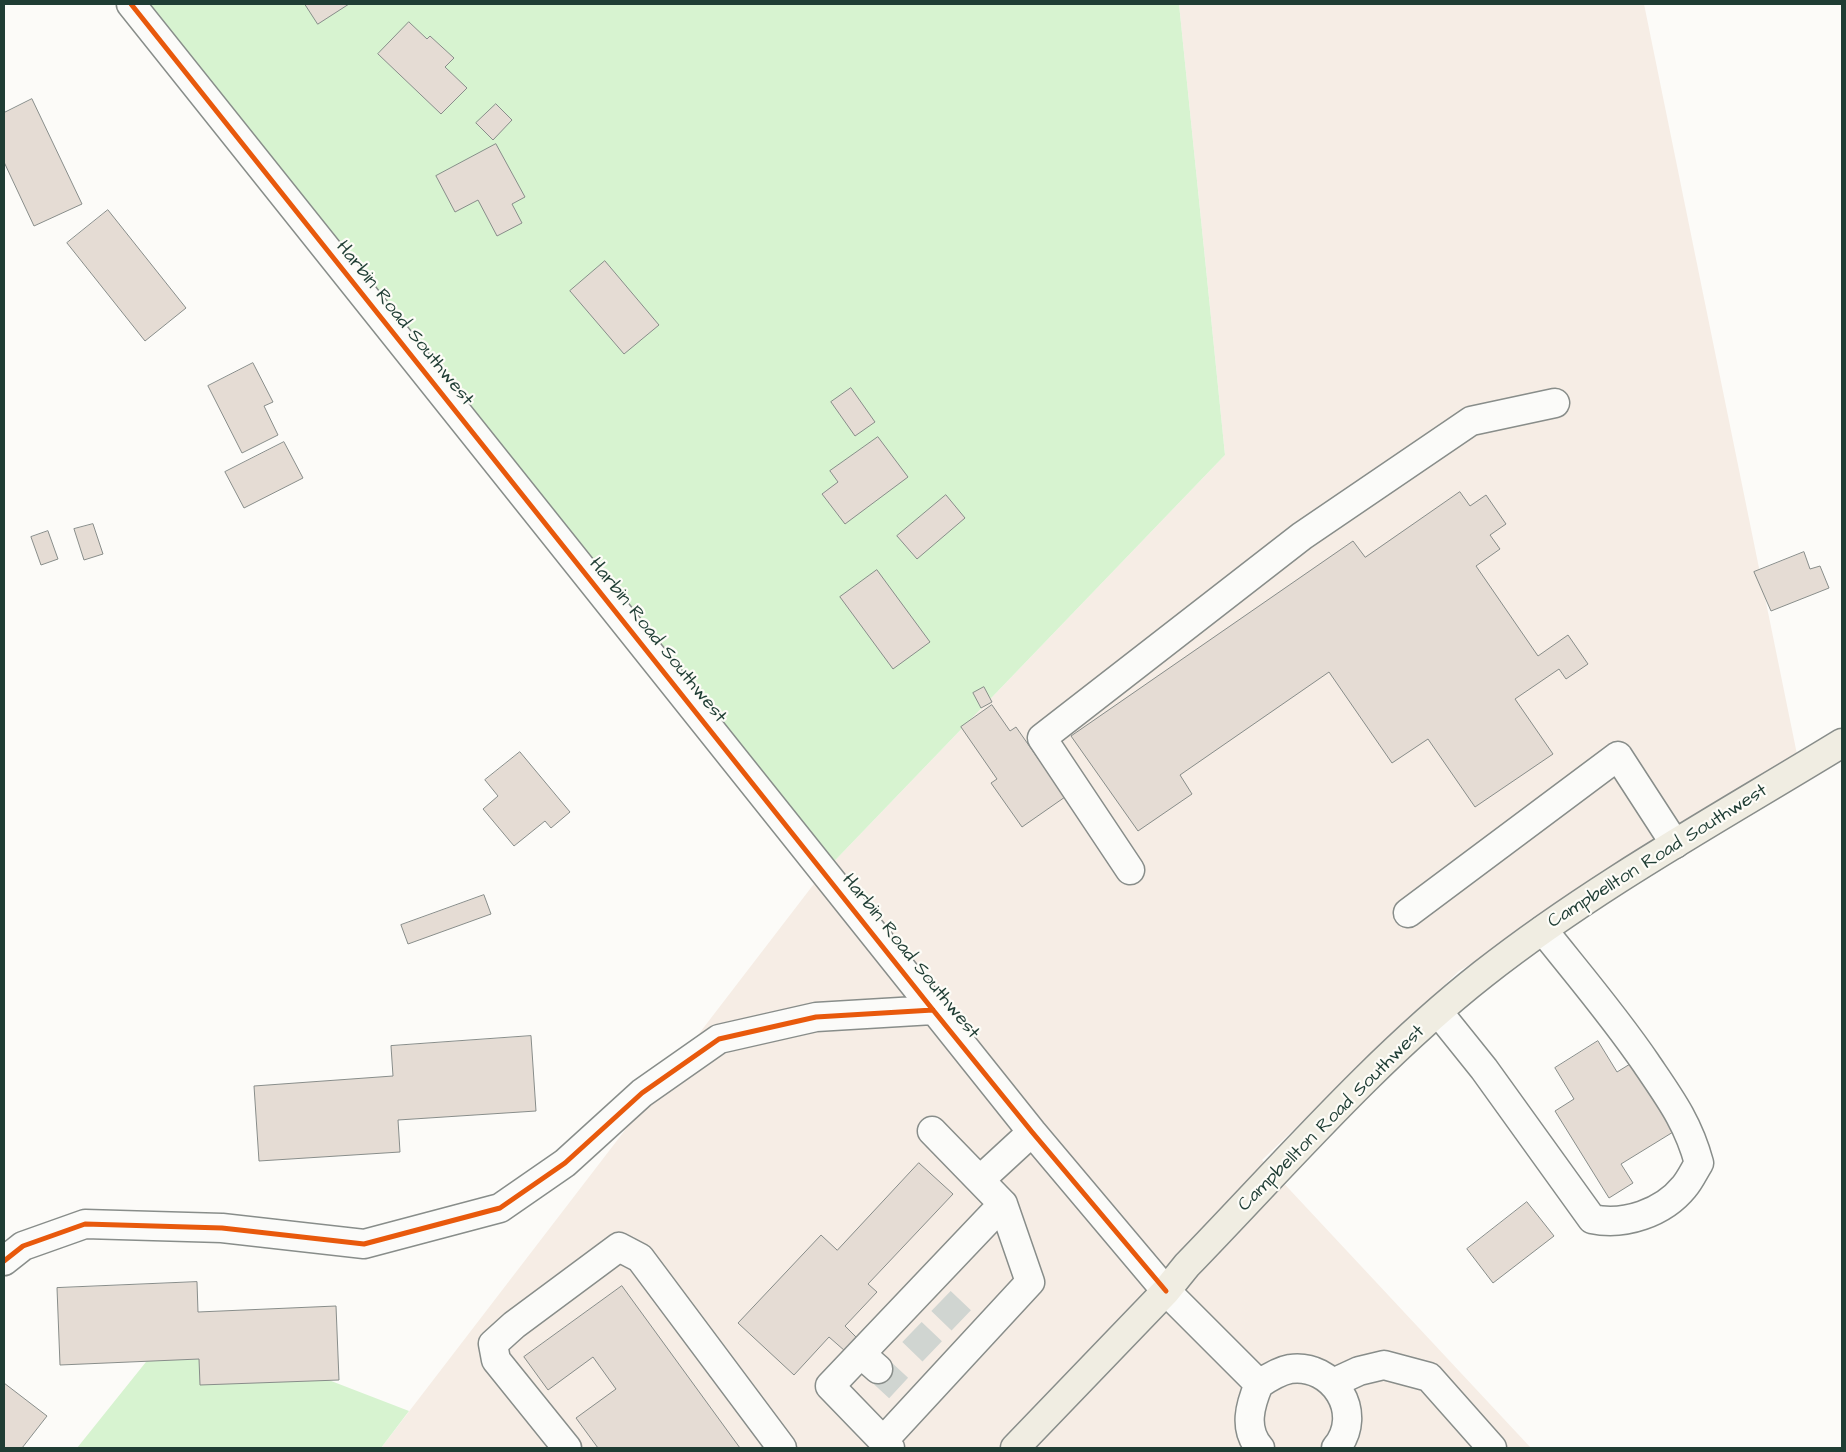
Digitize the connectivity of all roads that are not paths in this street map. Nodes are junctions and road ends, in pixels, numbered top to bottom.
1 (131, 4) edge
2 (1554, 403) dead end
3 (1842, 743) edge
4 (1675, 844) junction
5 (1130, 870) dead end
6 (1408, 913) dead end
7 (1543, 930) junction
8 (933, 1010) junction
9 (1439, 1013) junction
10 (932, 1131) dead end
11 (1032, 1132) junction
12 (981, 1179) junction
13 (1003, 1204) junction
14 (4, 1261) edge
15 (1166, 1291) junction
16 (1333, 1383) junction
17 (1259, 1384) junction
18 (886, 1445) edge
19 (567, 1448) edge
20 (782, 1448) edge
21 (1015, 1448) edge
22 (1260, 1448) edge
23 (1336, 1448) edge
24 (1492, 1448) edge

1 - 8 street, Harbin Road Southwest
2 - 5 street
3 - 4 main road, Campbellton Road Southwest
4 - 6 street
4 - 7 main road, Campbellton Road Southwest
7 - 9 main road, Campbellton Road Southwest
7 - 9 street
8 - 11 street, Harbin Road Southwest
8 - 14 street
9 - 15 main road, Campbellton Road Southwest
10 - 12 street
11 - 12 street
11 - 15 street, Harbin Road Southwest
12 - 13 street
13 - 18 street
13 - 18 street
15 - 17 street, Harbin Road Southwest
15 - 21 main road, Campbellton Road Southwest
16 - 17 street
16 - 23 street
16 - 24 street
17 - 22 street
19 - 20 street

